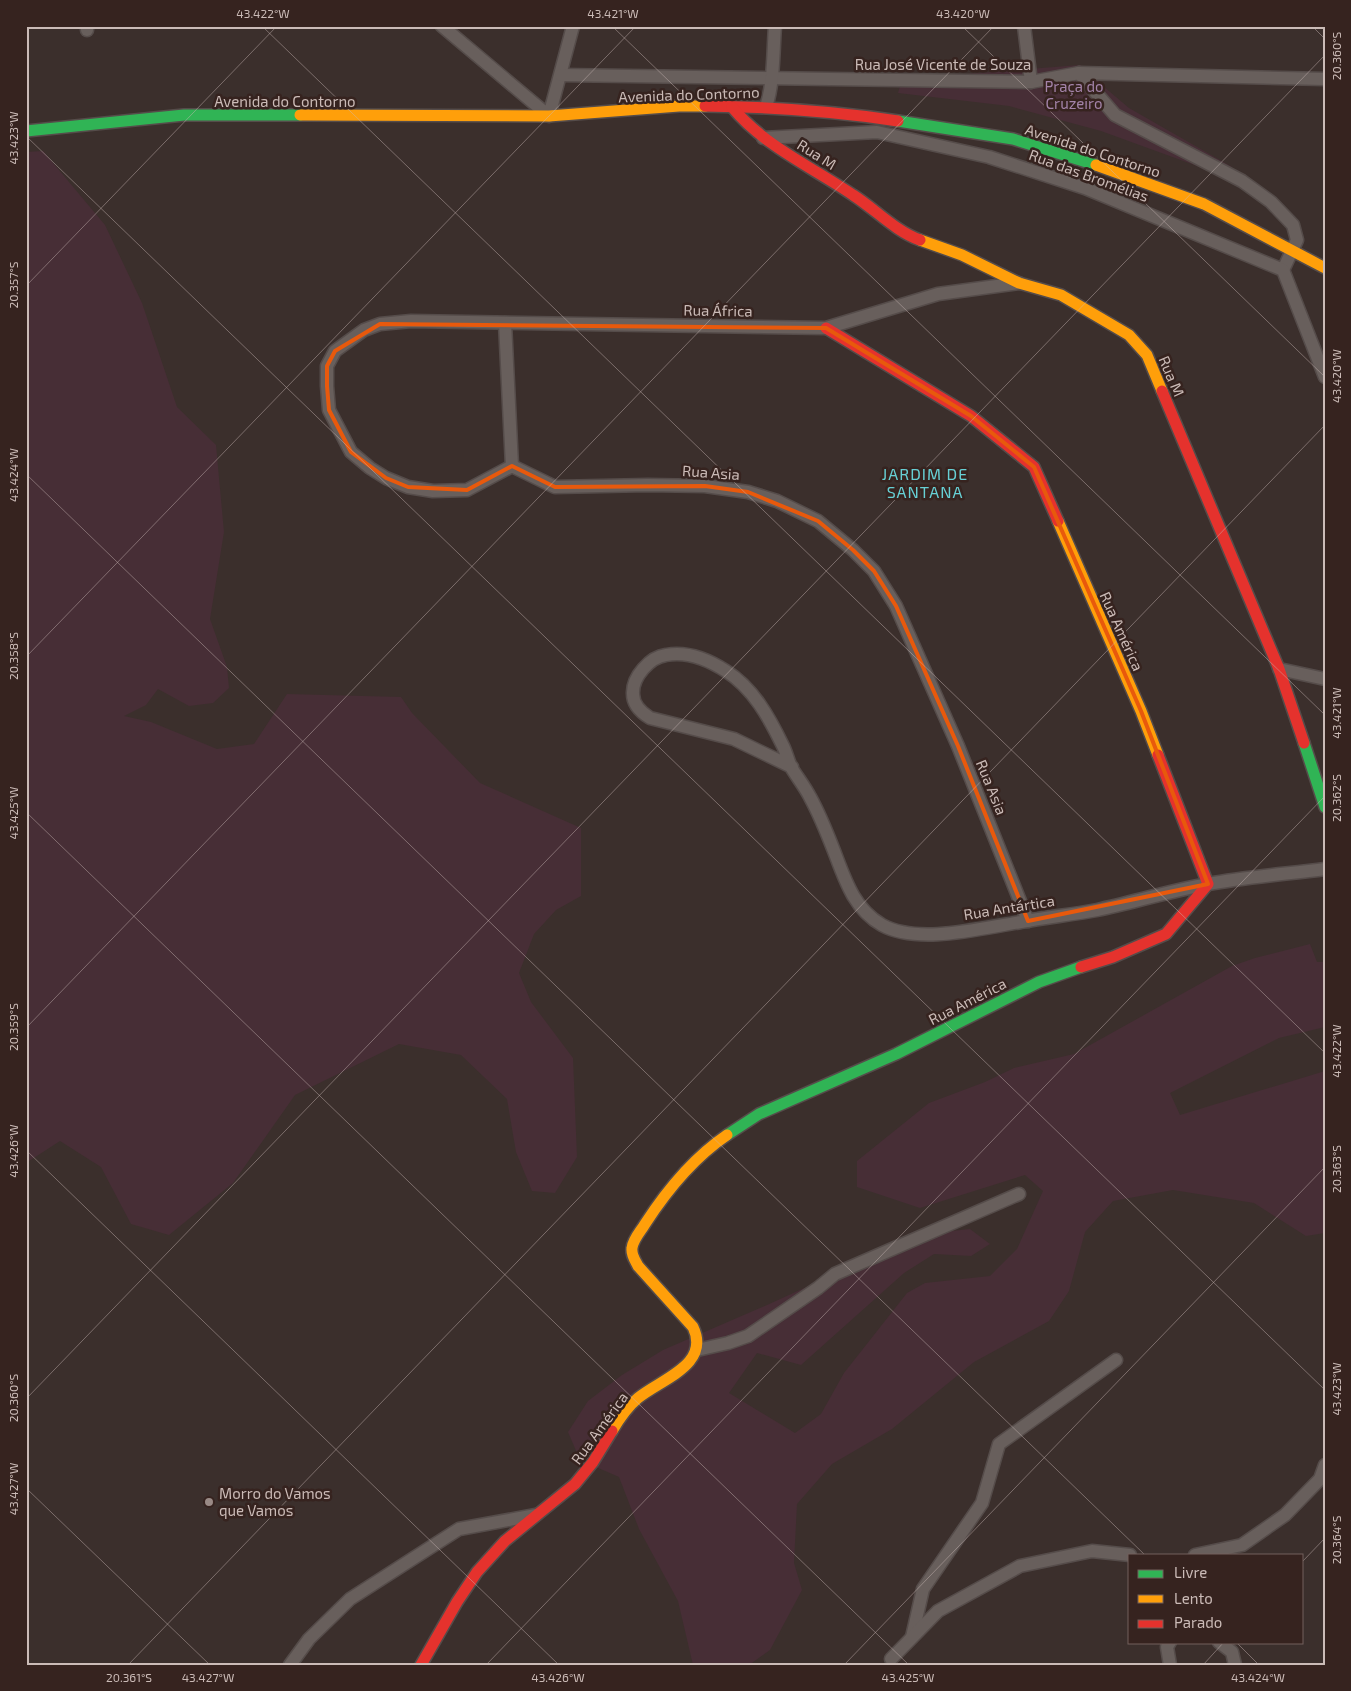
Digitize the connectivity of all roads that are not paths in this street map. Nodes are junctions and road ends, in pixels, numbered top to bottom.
1 (442, 26) edge
2 (574, 26) edge
3 (775, 26) edge
4 (1024, 26) edge
5 (1078, 73) junction
6 (560, 75) junction
7 (771, 79) junction
8 (1325, 80) edge
9 (1031, 82) junction
10 (732, 107) junction
11 (766, 107) junction
12 (549, 116) junction
13 (26, 131) edge
14 (763, 138) junction
15 (1293, 252) junction
16 (1325, 268) edge
17 (1283, 270) junction
18 (1019, 283) junction
19 (505, 323) junction
20 (826, 328) junction
21 (1325, 377) edge
22 (512, 466) junction
23 (1279, 669) junction
24 (1325, 679) edge
25 (792, 767) junction
26 (1325, 807) edge
27 (1325, 869) edge
28 (1208, 884) junction
29 (1028, 921) junction
30 (1018, 1194) dead end
31 (697, 1350) junction
32 (1116, 1360) dead end
33 (1325, 1465) edge
34 (1322, 1477) edge
35 (536, 1515) junction
36 (1200, 1554) edge
37 (1128, 1555) edge
38 (912, 1637) junction
39 (1169, 1644) edge
40 (1222, 1644) edge
41 (890, 1663) edge
42 (290, 1665) edge
43 (421, 1665) edge
44 (1170, 1665) edge
45 (1235, 1665) edge

1 - 12 street
2 - 6 street
3 - 7 street
4 - 9 street
5 - 8 street, Rua José Vicente de Souza
5 - 9 street, Rua José Vicente de Souza
5 - 15 street
6 - 7 street, Rua José Vicente de Souza
6 - 12 street
7 - 9 street, Rua José Vicente de Souza
7 - 11 street
10 - 11 street, Avenida do Contorno
10 - 12 street, Avenida do Contorno
10 - 14 street, Rua M
11 - 15 street, Avenida do Contorno
12 - 13 street, Avenida do Contorno
14 - 17 street, Rua das Bromélias
14 - 18 street, Rua M
15 - 16 street, Avenida do Contorno
15 - 17 street
17 - 21 street
18 - 20 street, Rua África
18 - 23 street, Rua M
19 - 20 street, Rua África
19 - 22 street
19 - 22 street, Rua África
20 - 28 street, Rua América
22 - 29 street, Rua Asia
23 - 24 street
23 - 26 street, Rua M
25 - 25 street, Rua Antártica
25 - 29 street, Rua Antártica
27 - 28 street, Rua Antártica
28 - 29 street, Rua Antártica
28 - 31 street, Rua América
30 - 31 street
31 - 35 street, Rua América
32 - 38 street
33 - 34 street
34 - 36 street
35 - 42 street
35 - 43 street, Rua América
37 - 38 street
38 - 41 street
39 - 44 street
40 - 45 street

